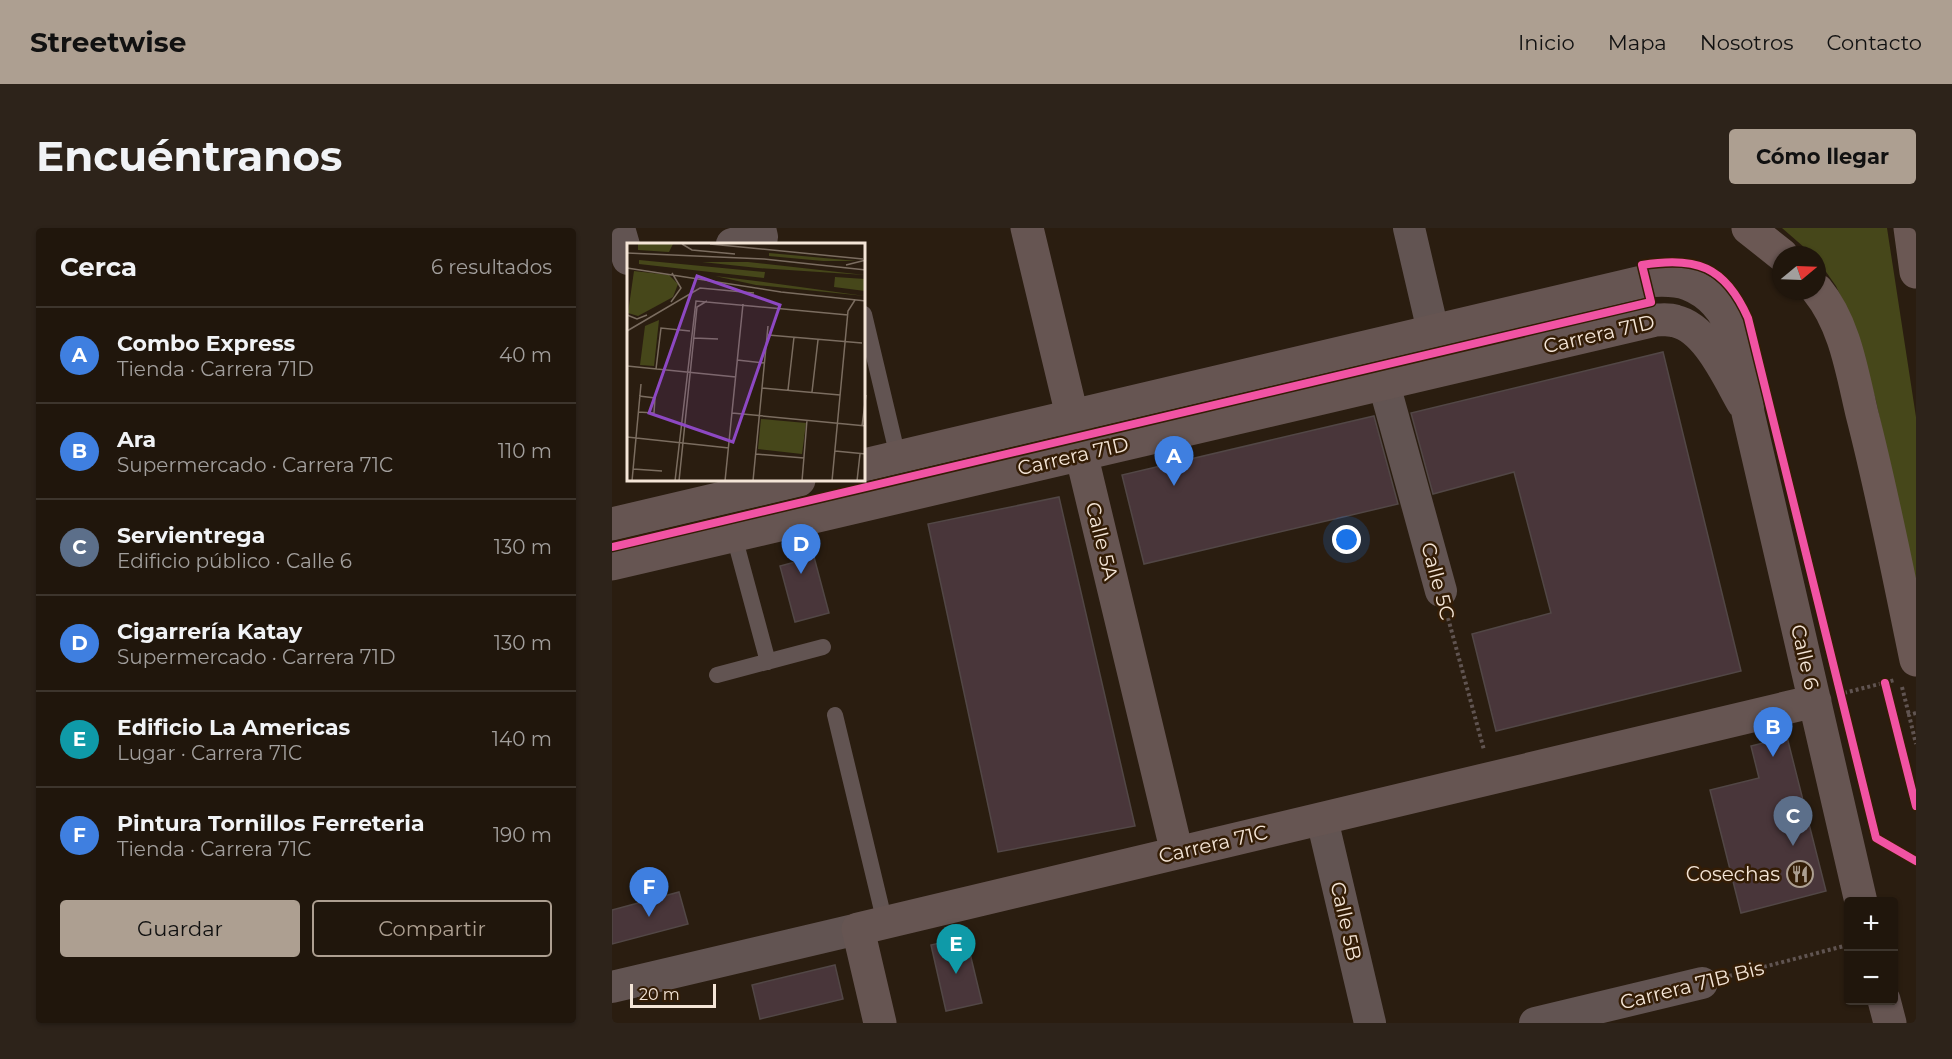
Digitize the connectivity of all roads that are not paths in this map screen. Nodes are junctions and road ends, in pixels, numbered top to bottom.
1 (620, 228) edge
2 (1026, 228) edge
3 (1409, 228) edge
4 (1748, 228) edge
5 (1910, 228) edge
6 (761, 232) edge
7 (734, 243) edge
8 (1772, 247) edge
9 (627, 256) edge
10 (1916, 272) edge
11 (1823, 300) edge
12 (866, 322) edge
13 (1433, 331) junction
14 (1384, 384) junction
15 (1748, 412) junction
16 (1072, 416) junction
17 (1081, 455) junction
18 (898, 457) junction
19 (866, 465) edge
20 (790, 482) edge
21 (612, 524) edge
22 (734, 536) junction
23 (612, 564) edge
24 (1441, 591) road end
25 (823, 647) dead end
26 (768, 662) junction
27 (1908, 670) edge
28 (717, 675) dead end
29 (1834, 695) junction
30 (835, 715) dead end
31 (1322, 819) junction
32 (1177, 853) junction
33 (1860, 897) edge
34 (871, 926) junction
35 (1702, 983) road end
36 (612, 987) edge
37 (1885, 1005) edge
38 (1626, 1012) edge
39 (880, 1023) edge
40 (1370, 1023) edge
41 (1535, 1023) edge
42 (1890, 1023) edge

1 - 9 street
2 - 16 street, Calle 5A
3 - 13 street
4 - 8 highway
5 - 10 highway
6 - 7 street
11 - 27 highway
12 - 18 lane
13 - 15 street, Carrera 71D
13 - 16 street, Carrera 71D
14 - 15 street, Carrera 71D
14 - 17 street, Carrera 71D
14 - 24 street, Calle 5C
15 - 29 street, Calle 6
16 - 17 street, Calle 5A
16 - 18 street, Carrera 71D
17 - 22 street, Carrera 71D
17 - 32 street, Calle 5A
18 - 19 street, Carrera 71D
20 - 21 street
22 - 23 street, Carrera 71D
22 - 26 lane
25 - 26 lane
26 - 28 lane
29 - 31 street, Carrera 71C
29 - 33 street, Calle 6
30 - 34 lane
31 - 32 street, Carrera 71C
31 - 40 street, Calle 5B
32 - 34 street, Carrera 71C
34 - 36 street, Carrera 71C
34 - 39 street
35 - 38 street, Carrera 71B Bis
37 - 42 street
38 - 41 street, Carrera 71B Bis

